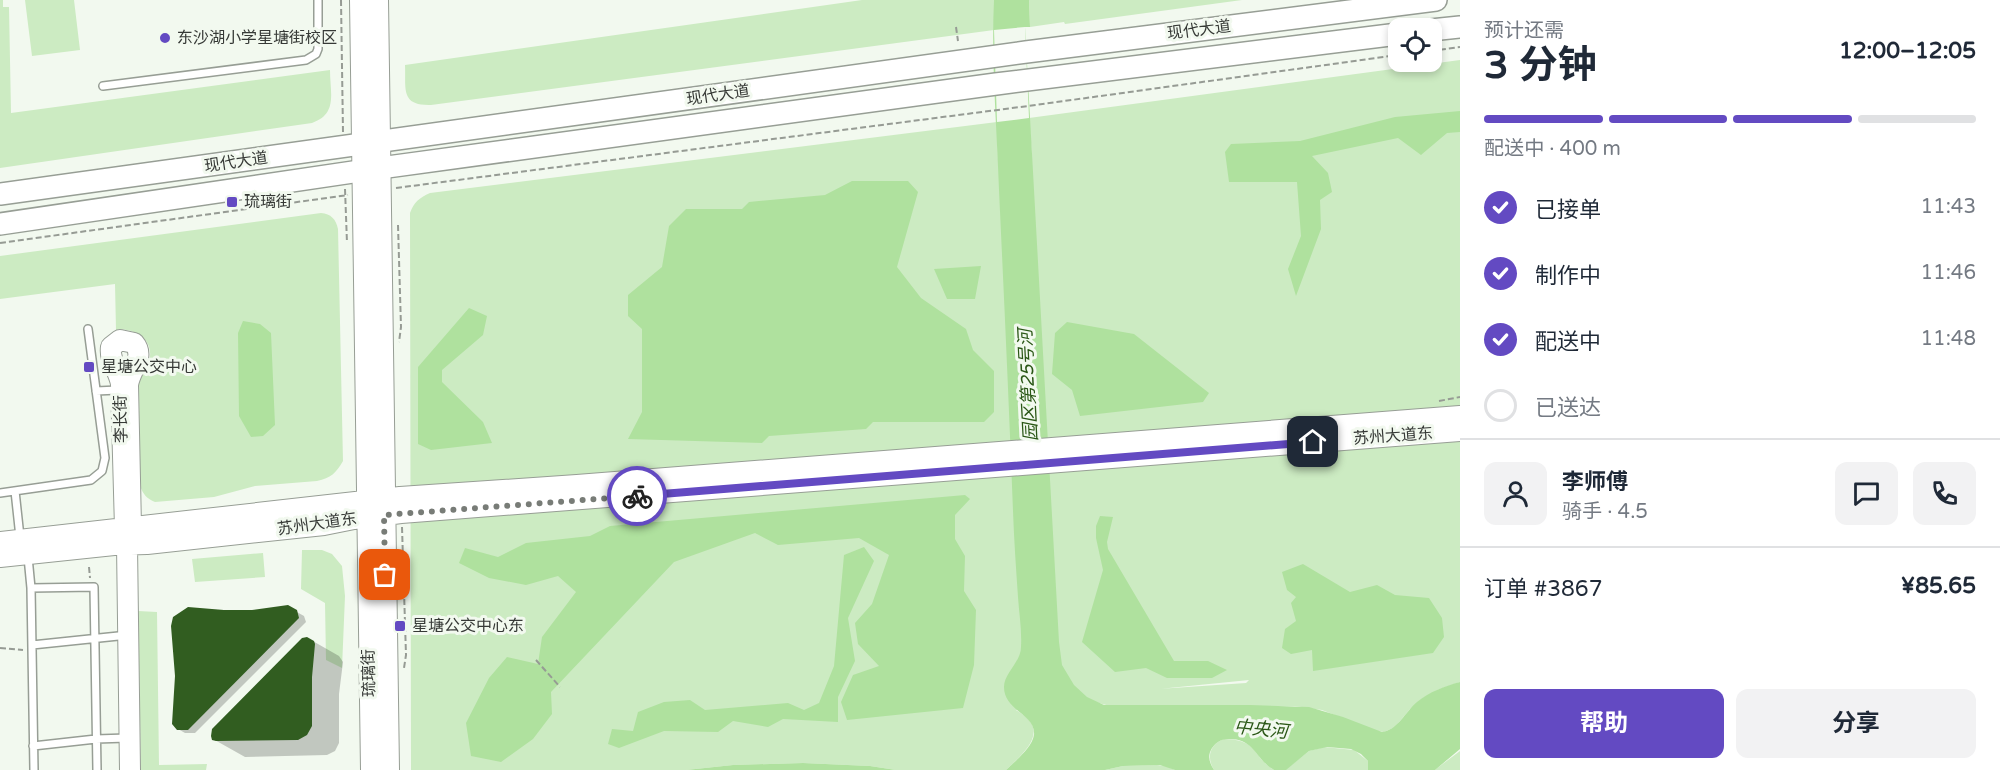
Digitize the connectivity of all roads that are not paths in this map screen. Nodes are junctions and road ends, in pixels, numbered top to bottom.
1 (318, 0) edge
2 (360, 0) edge
3 (378, 0) edge
4 (1436, 0) edge
5 (1460, 27) edge
6 (1442, 29) edge
7 (1388, 35) edge
8 (104, 86) dead end
9 (371, 143) junction
10 (371, 170) junction
11 (0, 194) edge
12 (0, 224) edge
13 (88, 330) dead end
14 (121, 390) junction
15 (96, 391) junction
16 (1460, 416) edge
17 (111, 418) junction
18 (1460, 431) edge
19 (1052, 455) junction
20 (15, 491) junction
21 (0, 493) edge
22 (375, 508) junction
23 (128, 533) junction
24 (0, 542) edge
25 (24, 547) junction
26 (0, 557) edge
27 (31, 588) junction
28 (129, 634) junction
29 (95, 638) junction
30 (32, 648) junction
31 (130, 738) junction
32 (96, 739) junction
33 (33, 746) junction
34 (34, 770) edge
35 (97, 770) edge
36 (130, 770) edge
37 (371, 770) edge
38 (389, 770) edge

1 - 8 lane
2 - 9 main road, 琉璃街
3 - 9 main road, 琉璃街
4 - 9 main road, 现代大道
5 - 6 main road
7 - 10 main road, 现代大道
9 - 10 main road, 琉璃街
9 - 11 main road, 现代大道
10 - 12 main road, 现代大道
10 - 22 main road, 琉璃街
13 - 15 lane
14 - 15 lane
14 - 17 main road, 李长街
14 - 23 main road, 李长街
15 - 17 lane
16 - 19 main road, 苏州大道东
17 - 20 lane
17 - 23 main road, 李长街
18 - 19 main road, 苏州大道东
19 - 22 main road, 苏州大道东
20 - 21 lane
20 - 25 lane
22 - 23 main road, 苏州大道东
22 - 37 main road, 琉璃街
22 - 38 main road, 琉璃街
23 - 25 main road, 苏州大道东
23 - 28 main road, 李长街
24 - 25 main road, 苏州大道东
25 - 26 main road, 苏州大道东
25 - 27 lane
27 - 29 lane
27 - 30 lane
28 - 29 lane
28 - 31 main road, 李长街
29 - 30 lane
29 - 32 lane
30 - 33 lane
31 - 32 lane
31 - 36 main road, 李长街
32 - 33 lane
32 - 35 lane
33 - 34 lane

